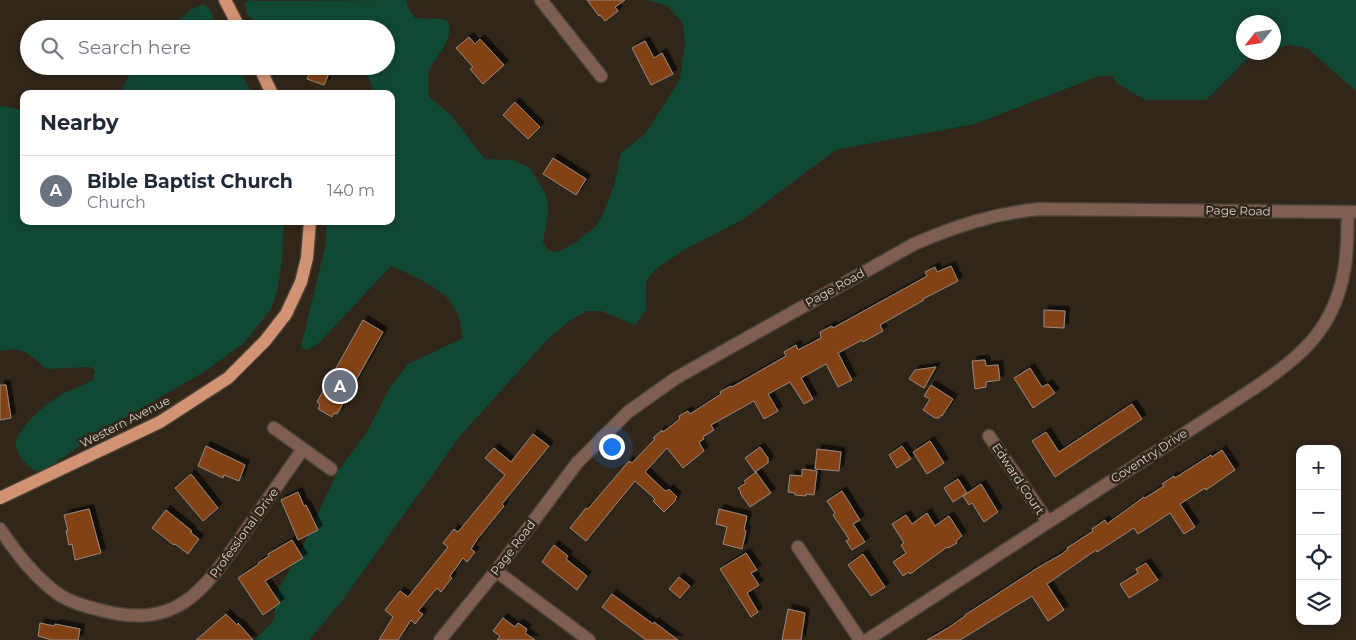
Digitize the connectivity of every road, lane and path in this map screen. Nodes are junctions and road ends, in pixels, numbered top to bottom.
1 (225, 0) edge
2 (541, 0) edge
3 (235, 20) edge
4 (263, 75) edge
5 (601, 76) dead end
6 (270, 90) edge
7 (1352, 212) edge
8 (310, 225) edge
9 (274, 428) dead end
10 (989, 436) dead end
11 (303, 449) junction
12 (331, 469) dead end
13 (0, 498) edge
14 (1048, 522) junction
15 (0, 529) edge
16 (798, 547) dead end
17 (496, 571) junction
18 (440, 640) edge
19 (589, 640) edge
20 (860, 640) edge
21 (867, 640) edge

1 - 3 main road
2 - 5 street
4 - 6 main road
7 - 14 street, Coventry Drive
7 - 17 street, Page Road
8 - 13 main road, Western Avenue
9 - 11 street
10 - 14 street, Edward Court
11 - 12 street
11 - 15 street, Professional Drive
14 - 21 street, Coventry Drive
16 - 20 street
17 - 18 street, Page Road
17 - 19 street

